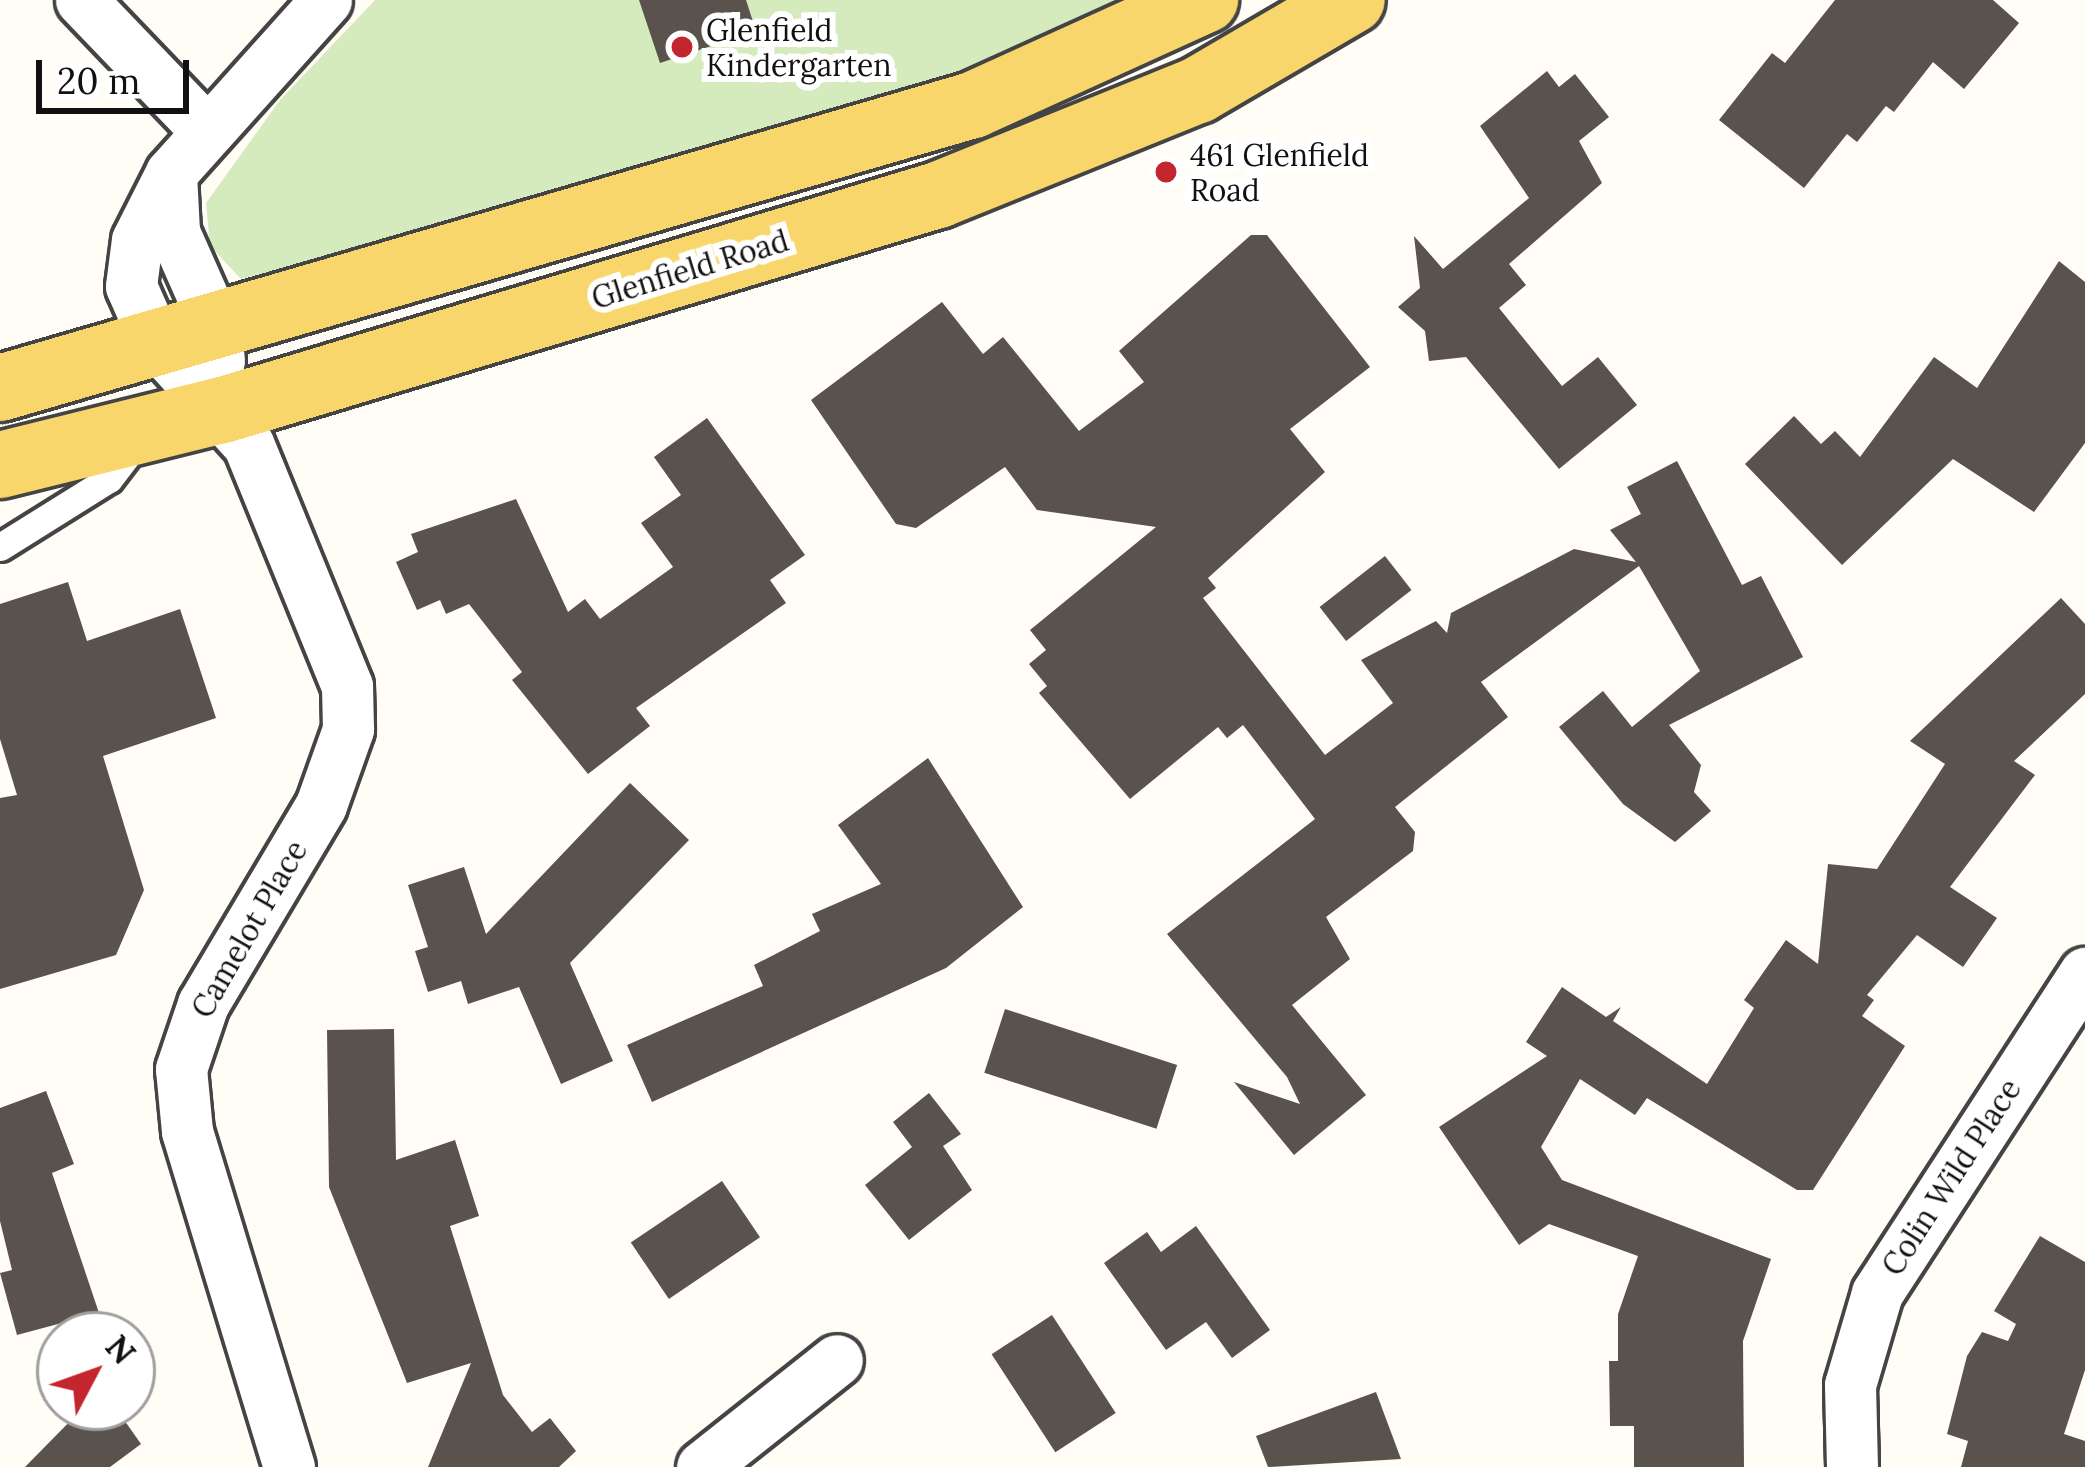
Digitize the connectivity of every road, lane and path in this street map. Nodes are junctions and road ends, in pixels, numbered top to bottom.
1 (81, 0) edge
2 (326, 0) edge
3 (1205, 0) edge
4 (1352, 0) edge
5 (203, 127) junction
6 (186, 335) junction
7 (0, 388) edge
8 (223, 410) junction
9 (148, 427) junction
10 (0, 465) edge
11 (0, 547) edge
12 (2085, 973) edge
13 (837, 1360) dead end
14 (289, 1467) edge
15 (702, 1467) edge
16 (1852, 1467) edge

1 - 5 street
2 - 5 street
3 - 6 main road
4 - 8 main road, Glenfield Road
5 - 6 street
6 - 7 main road
6 - 8 street, Camelot Place
8 - 9 main road, Glenfield Road
8 - 14 street, Camelot Place
9 - 10 main road, Glenfield Road
9 - 11 lane
12 - 16 street, Colin Wild Place
13 - 15 street

